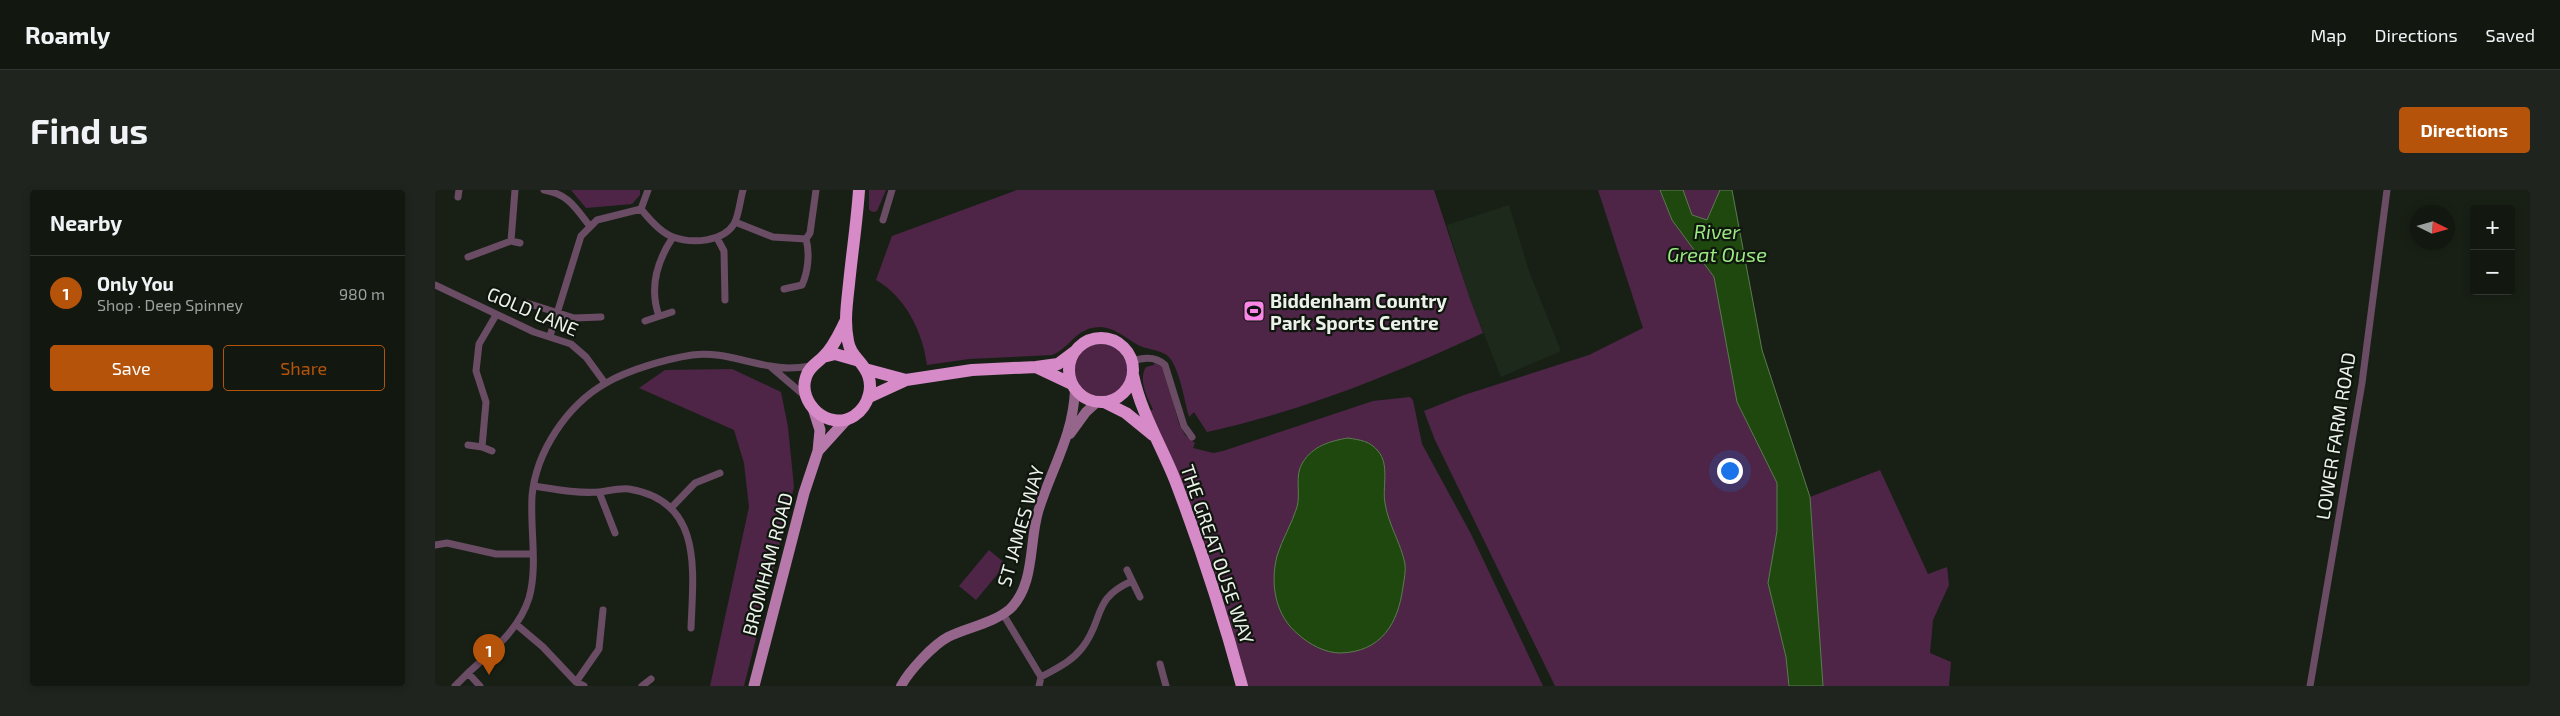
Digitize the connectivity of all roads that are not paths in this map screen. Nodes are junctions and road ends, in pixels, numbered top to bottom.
1 (515, 190) edge
2 (544, 190) edge
3 (648, 190) edge
4 (743, 190) edge
5 (816, 190) edge
6 (859, 190) edge
7 (892, 190) edge
8 (2387, 190) edge
9 (641, 209) junction
10 (883, 220) dead end
11 (735, 222) junction
12 (589, 225) junction
13 (673, 237) junction
14 (717, 238) junction
15 (806, 238) junction
16 (511, 241) junction
17 (520, 243) dead end
18 (468, 256) dead end
19 (435, 285) edge
20 (784, 289) dead end
21 (725, 300) dead end
22 (527, 303) dead end
23 (672, 312) dead end
24 (558, 314) junction
25 (496, 315) junction
26 (659, 316) junction
27 (601, 317) dead end
28 (645, 321) dead end
29 (845, 322) junction
30 (550, 336) junction
31 (1074, 352) junction
32 (823, 357) junction
33 (1132, 361) junction
34 (861, 364) junction
35 (811, 366) junction
36 (771, 367) junction
37 (1036, 368) junction
38 (1133, 375) junction
39 (906, 380) junction
40 (605, 383) junction
41 (1073, 387) junction
42 (869, 397) junction
43 (807, 398) junction
44 (1101, 402) junction
45 (814, 411) junction
46 (847, 419) junction
47 (1155, 436) junction
48 (1068, 437) junction
49 (1192, 437) dead end
50 (468, 445) dead end
51 (482, 447) junction
52 (492, 450) dead end
53 (818, 451) junction
54 (720, 473) dead end
55 (534, 486) junction
56 (599, 492) junction
57 (671, 508) junction
58 (615, 533) dead end
59 (435, 545) edge
60 (533, 554) junction
61 (1127, 570) dead end
62 (1132, 581) junction
63 (1139, 597) dead end
64 (603, 610) dead end
65 (1003, 614) junction
66 (517, 625) junction
67 (691, 628) dead end
68 (1160, 664) dead end
69 (468, 674) junction
70 (1041, 677) junction
71 (651, 679) dead end
72 (576, 682) junction
73 (455, 686) edge
74 (479, 686) edge
75 (584, 686) edge
76 (642, 686) edge
77 (753, 686) edge
78 (901, 686) edge
79 (1039, 686) edge
80 (1166, 686) edge
81 (1241, 686) edge
82 (2310, 686) edge

1 - 16 street
2 - 12 street
3 - 9 street
4 - 11 street
5 - 15 street
6 - 29 highway
7 - 10 street
8 - 82 street, LOWER FARM ROAD
9 - 12 street
9 - 13 street
11 - 14 street
11 - 15 street
12 - 24 street
13 - 14 street
13 - 26 street
14 - 21 street
15 - 20 street
16 - 17 street
16 - 18 street
19 - 25 street, GOLD LANE
22 - 24 street
23 - 26 street
24 - 27 street
24 - 30 street
25 - 30 street, GOLD LANE
25 - 51 street
26 - 28 street
29 - 32 highway
29 - 34 highway
30 - 40 street, GOLD LANE
31 - 33 highway
31 - 37 highway
31 - 41 highway
32 - 34 highway
32 - 35 highway
33 - 38 highway
33 - 49 street
34 - 39 highway
34 - 42 highway
35 - 36 street
35 - 43 highway
36 - 40 street
36 - 43 street
37 - 39 highway
37 - 41 highway
38 - 44 highway
38 - 47 highway, THE GREAT OUSE WAY
39 - 42 highway
40 - 55 street
41 - 44 highway
41 - 48 street
42 - 46 highway
43 - 45 highway
44 - 47 highway, THE GREAT OUSE WAY
44 - 48 street
45 - 46 highway
45 - 53 main road, BROMHAM ROAD
46 - 53 main road, BROMHAM ROAD
47 - 81 highway, THE GREAT OUSE WAY
48 - 65 street, ST JAMES WAY
50 - 51 street
51 - 52 street
53 - 77 main road, BROMHAM ROAD
54 - 57 street
55 - 56 street
55 - 60 street
56 - 57 street
56 - 58 street
57 - 67 street
59 - 60 street
60 - 66 street
61 - 62 street
62 - 63 street
62 - 70 street
64 - 72 street
65 - 70 street
65 - 78 street, ST JAMES WAY
66 - 69 street
66 - 72 street
68 - 80 street
69 - 73 street
69 - 74 street
70 - 79 street
71 - 76 street
72 - 75 street

